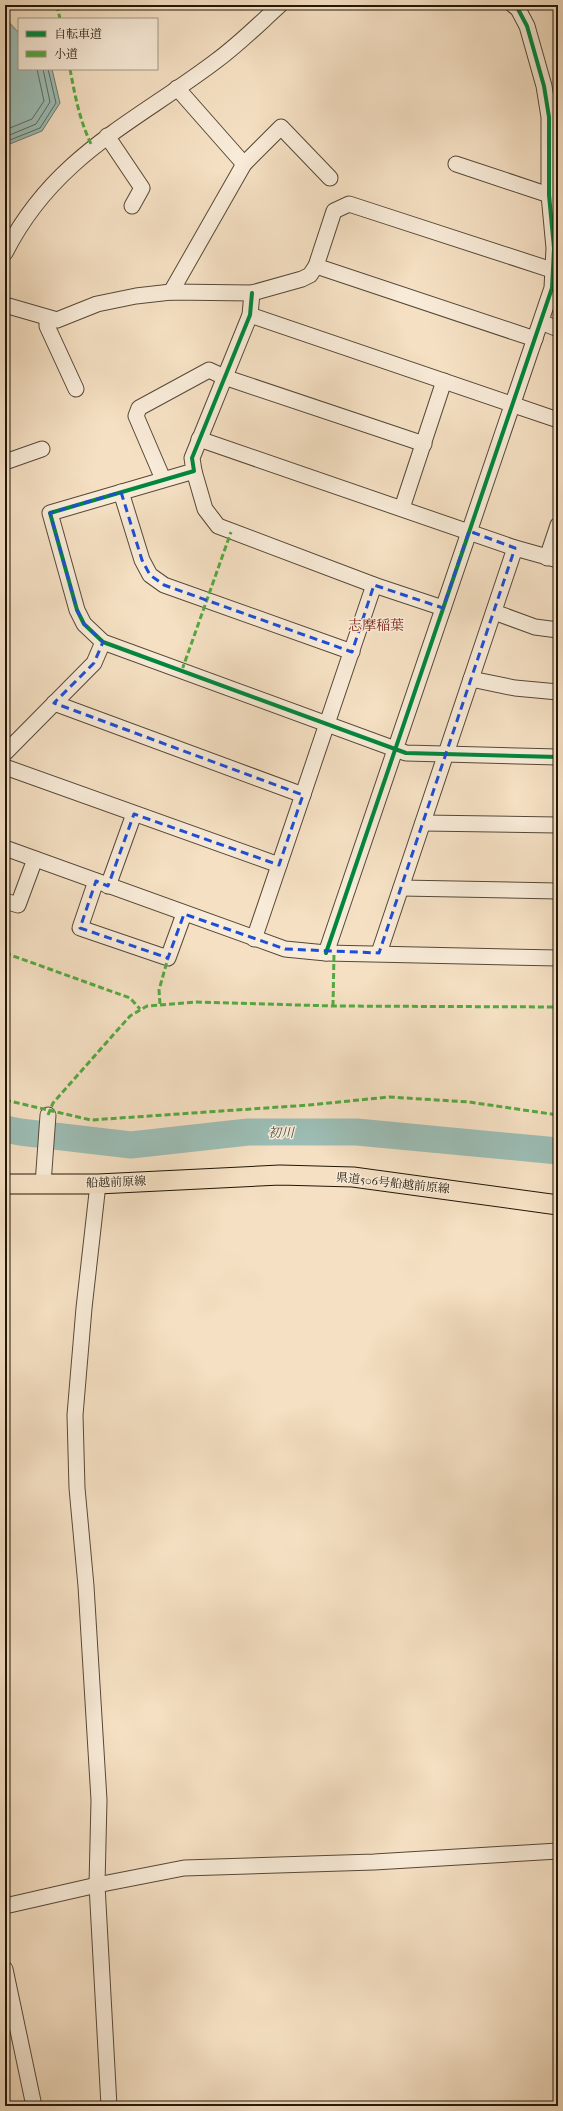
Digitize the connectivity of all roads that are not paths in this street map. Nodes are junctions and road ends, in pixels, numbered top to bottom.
1 (280, 5) edge
2 (513, 5) edge
3 (177, 88) junction
4 (553, 117) edge
5 (107, 136) junction
6 (244, 164) junction
7 (456, 164) dead end
8 (330, 178) dead end
9 (552, 187) edge
10 (132, 206) dead end
11 (5, 253) edge
12 (316, 266) junction
13 (556, 272) edge
14 (171, 292) junction
15 (252, 293) junction
16 (5, 305) edge
17 (250, 315) junction
18 (47, 318) junction
19 (541, 322) junction
20 (558, 329) edge
21 (535, 338) junction
22 (224, 377) junction
23 (444, 381) junction
24 (76, 390) dead end
25 (513, 404) junction
26 (558, 420) edge
27 (199, 439) junction
28 (424, 444) junction
29 (42, 449) dead end
30 (5, 462) edge
31 (194, 471) junction
32 (163, 479) junction
33 (121, 492) junction
34 (402, 508) junction
35 (558, 525) edge
36 (470, 531) junction
37 (515, 548) junction
38 (552, 559) edge
39 (374, 585) junction
40 (443, 608) junction
41 (494, 612) junction
42 (558, 630) edge
43 (103, 642) junction
44 (352, 652) junction
45 (471, 679) junction
46 (558, 692) edge
47 (54, 704) junction
48 (327, 723) junction
49 (395, 749) junction
50 (5, 753) edge
51 (446, 755) junction
52 (558, 757) edge
53 (5, 767) edge
54 (303, 795) junction
55 (134, 814) junction
56 (423, 823) junction
57 (558, 825) edge
58 (5, 848) edge
59 (35, 859) junction
60 (279, 865) junction
61 (102, 883) junction
62 (401, 888) junction
63 (558, 891) edge
64 (5, 901) edge
65 (184, 914) junction
66 (254, 939) junction
67 (326, 953) junction
68 (379, 953) junction
69 (558, 958) edge
70 (48, 1115) dead end
71 (227, 1177) joint
72 (5, 1184) edge
73 (43, 1184) junction
74 (98, 1184) junction
75 (558, 1205) edge
76 (558, 1851) edge
77 (97, 1885) junction
78 (5, 1906) edge
79 (5, 1969) edge
80 (34, 2106) edge
81 (109, 2106) edge

1 - 3 street
2 - 4 street
3 - 5 street
3 - 6 street
4 - 9 street
5 - 10 street
5 - 11 street
6 - 8 street
6 - 14 street
7 - 9 street
9 - 13 street
12 - 13 street
12 - 15 street
12 - 21 street
13 - 19 street
14 - 15 street
14 - 18 street
15 - 17 street
16 - 18 street
17 - 22 street
17 - 23 street
18 - 24 street
19 - 20 street
19 - 21 street
21 - 25 street
22 - 27 street
22 - 28 street
22 - 32 street
23 - 25 street
23 - 28 street
25 - 26 street
25 - 36 street
27 - 31 street
27 - 34 street
28 - 34 street
29 - 30 street
31 - 32 street
31 - 39 street
32 - 33 street
33 - 43 street
33 - 44 street
34 - 36 street
35 - 38 street
36 - 37 street
36 - 40 street
37 - 38 street
37 - 41 street
39 - 40 street
39 - 44 street
40 - 49 street
41 - 42 street
41 - 45 street
43 - 47 street
43 - 48 street
44 - 48 street
45 - 46 street
45 - 51 street
47 - 50 street
47 - 54 street
48 - 49 street
48 - 54 street
49 - 51 street
49 - 67 street
51 - 52 street
51 - 56 street
53 - 55 street
54 - 60 street
55 - 60 street
55 - 61 street
56 - 57 street
56 - 62 street
58 - 59 street
59 - 61 street
59 - 64 street
60 - 66 street
61 - 65 street
61 - 65 street
62 - 63 street
62 - 68 street
65 - 66 street
66 - 67 street
67 - 68 street
68 - 69 street
70 - 73 street
71 - 74 main road, 船越前原線
71 - 75 main road, 県道506号船越前原線
72 - 73 main road, 船越前原線
73 - 74 main road, 船越前原線
74 - 77 street
76 - 77 street
77 - 78 street
77 - 81 street
79 - 80 street

